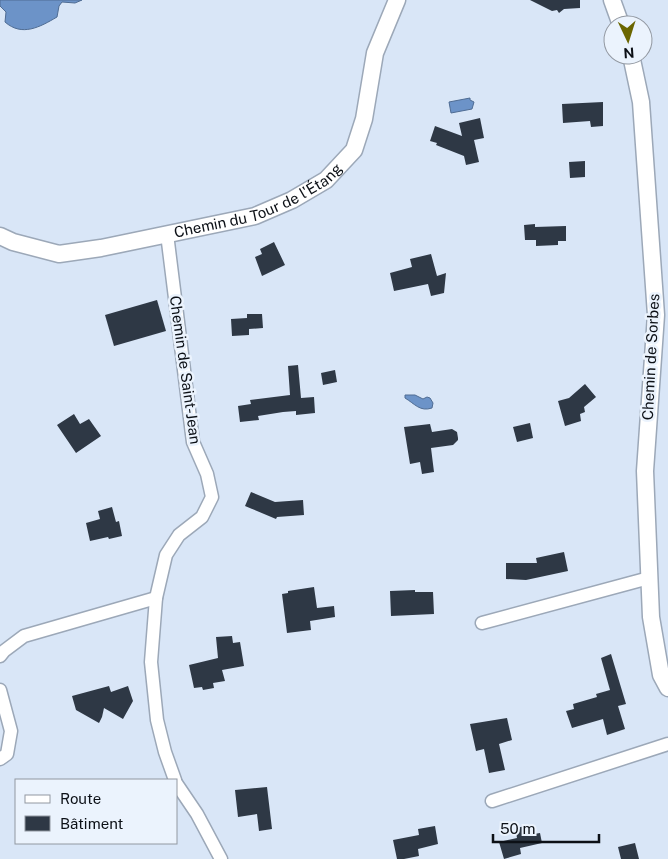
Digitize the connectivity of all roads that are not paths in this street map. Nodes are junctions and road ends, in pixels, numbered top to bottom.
1 (397, 0) edge
2 (612, 0) edge
3 (617, 15) edge
4 (633, 65) edge
5 (167, 234) junction
6 (0, 236) edge
7 (649, 578) junction
8 (156, 598) junction
9 (482, 623) dead end
10 (0, 656) edge
11 (668, 688) edge
12 (0, 690) edge
13 (668, 744) edge
14 (0, 759) edge
15 (175, 779) edge
16 (178, 785) edge
17 (492, 801) dead end
18 (221, 859) edge

1 - 5 street, Chemin du Tour de l'Étang
2 - 3 street
4 - 7 street, Chemin de Sorbes
5 - 6 street, Chemin du Tour de l'Étang
5 - 8 street, Chemin de Saint-Jean
7 - 9 street
7 - 11 street, Chemin de Sorbes
8 - 10 street
8 - 15 street, Chemin de Saint-Jean
12 - 14 street
13 - 17 street
16 - 18 street, Chemin de Saint-Jean

